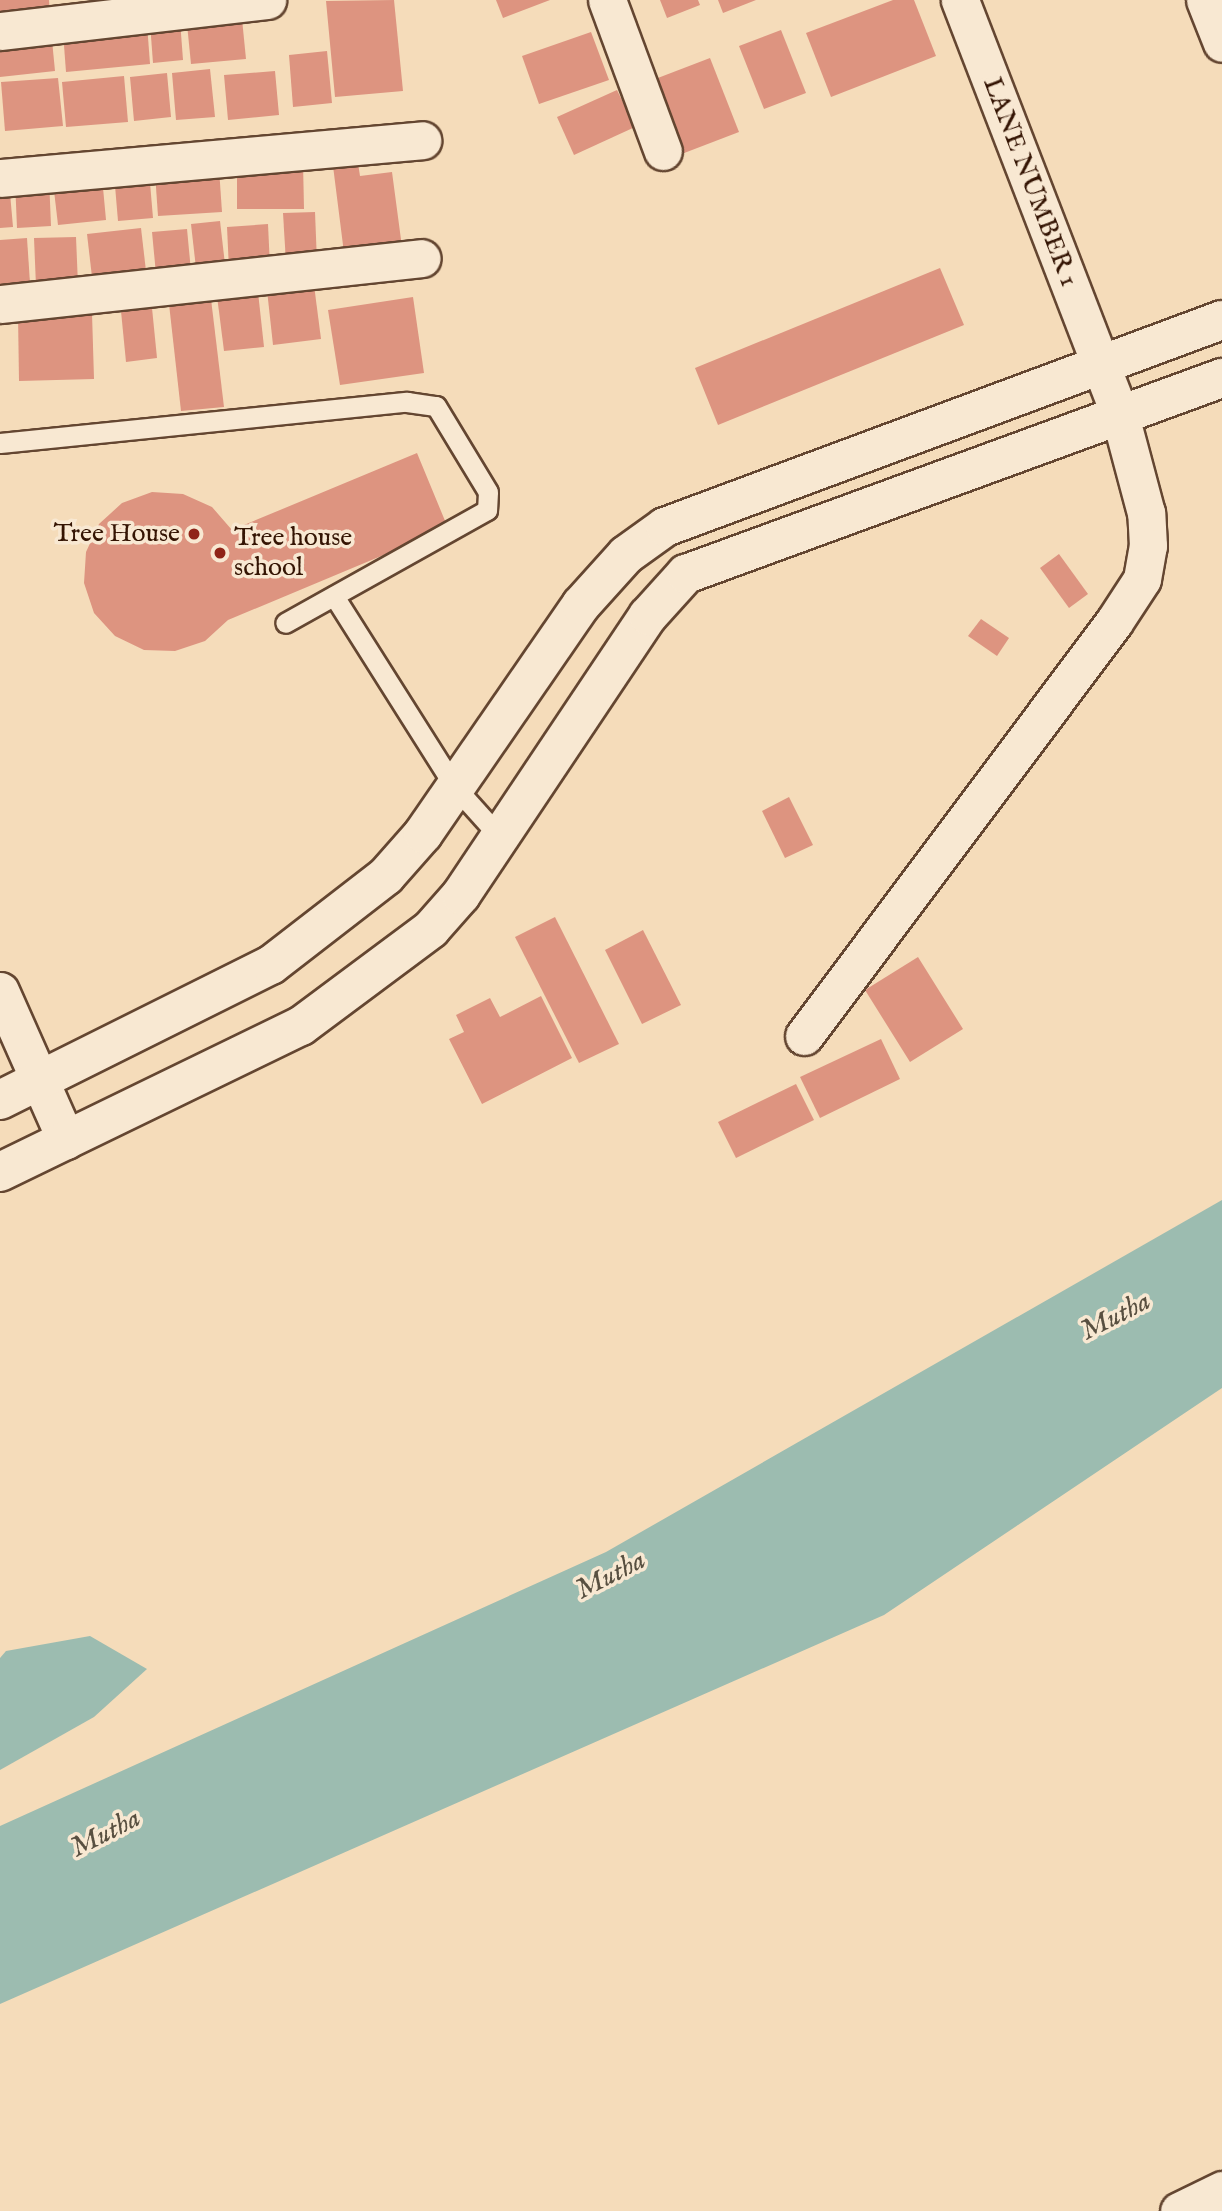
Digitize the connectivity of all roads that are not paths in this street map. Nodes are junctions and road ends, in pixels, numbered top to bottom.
1 (267, 0) edge
2 (607, 0) edge
3 (960, 0) edge
4 (1205, 0) edge
5 (0, 31) edge
6 (1222, 43) edge
7 (422, 140) dead end
8 (663, 151) dead end
9 (0, 178) edge
10 (422, 258) dead end
11 (0, 304) edge
12 (1222, 320) edge
13 (1101, 365) junction
14 (1222, 378) edge
15 (1120, 415) junction
16 (0, 443) edge
17 (334, 596) junction
18 (285, 623) dead end
19 (454, 786) junction
20 (499, 836) junction
21 (0, 990) edge
22 (804, 1036) dead end
23 (42, 1079) junction
24 (0, 1100) edge
25 (66, 1140) junction
26 (0, 1172) edge
27 (1222, 2190) edge
28 (1179, 2211) edge

1 - 5 street
2 - 8 street
3 - 13 street, LANE NUMBER 1
4 - 6 street
7 - 9 street
10 - 11 street
12 - 13 street
13 - 15 street, LANE NUMBER 1
13 - 19 street
14 - 15 street
15 - 20 street
15 - 22 street, LANE NUMBER 1
16 - 17 lane
17 - 18 lane
17 - 19 lane
19 - 20 lane
19 - 23 street
20 - 25 street
21 - 23 street
23 - 24 street
23 - 25 street
25 - 26 street
27 - 28 street

